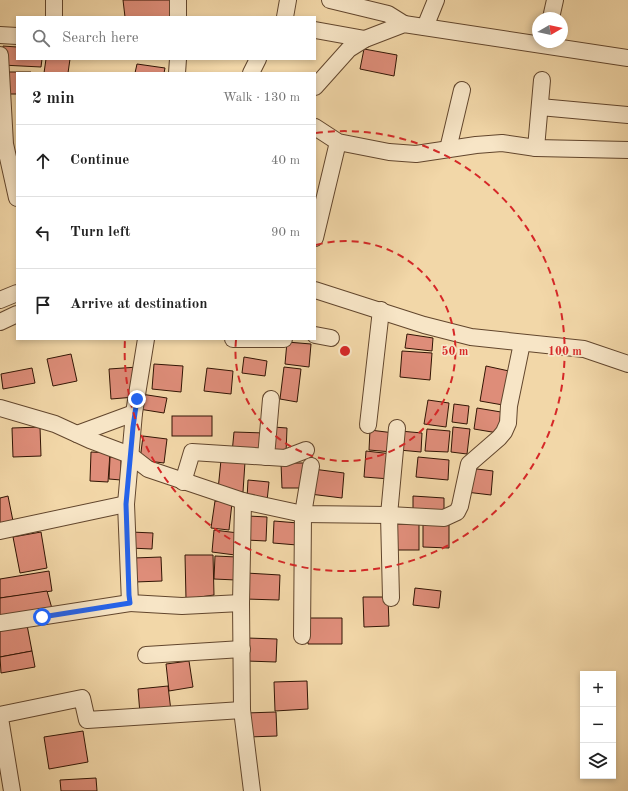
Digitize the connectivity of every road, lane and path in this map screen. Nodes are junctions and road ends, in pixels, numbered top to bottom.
1 (54, 0) edge
2 (178, 0) edge
3 (288, 0) edge
4 (330, 0) edge
5 (436, 0) edge
6 (555, 0) edge
7 (552, 12) edge
8 (54, 16) edge
9 (178, 16) edge
10 (285, 16) edge
11 (404, 24) junction
12 (425, 27) junction
13 (316, 30) edge
14 (0, 35) edge
15 (16, 36) edge
16 (365, 39) junction
17 (0, 55) edge
18 (628, 58) edge
19 (178, 60) edge
20 (258, 60) edge
21 (177, 72) edge
22 (252, 72) edge
23 (542, 80) dead end
24 (316, 86) edge
25 (462, 90) dead end
26 (540, 108) junction
27 (628, 115) edge
28 (316, 128) edge
29 (338, 142) junction
30 (3, 143) edge
31 (536, 148) junction
32 (448, 149) junction
33 (628, 150) edge
34 (16, 194) edge
35 (316, 234) edge
36 (316, 290) edge
37 (16, 293) edge
38 (0, 300) edge
39 (381, 310) junction
40 (16, 314) edge
41 (0, 322) edge
42 (316, 335) edge
43 (331, 338) dead end
44 (146, 340) edge
45 (522, 343) junction
46 (628, 364) edge
47 (271, 399) dead end
48 (0, 408) edge
49 (134, 413) junction
50 (368, 425) dead end
51 (397, 428) dead end
52 (77, 434) junction
53 (306, 450) dead end
54 (130, 456) junction
55 (266, 457) junction
56 (311, 466) dead end
57 (183, 482) junction
58 (243, 501) junction
59 (126, 504) junction
60 (304, 514) junction
61 (389, 515) junction
62 (0, 531) edge
63 (391, 598) dead end
64 (130, 603) junction
65 (241, 603) junction
66 (0, 623) edge
67 (302, 636) dead end
68 (242, 649) junction
69 (146, 656) dead end
70 (242, 710) junction
71 (1, 725) edge
72 (12, 791) edge
73 (252, 791) edge

1 - 8 street
2 - 9 street
3 - 10 street
4 - 11 street
5 - 12 street
6 - 7 street
11 - 12 street
11 - 16 street
12 - 18 street
13 - 16 street
14 - 15 street
16 - 24 street
17 - 30 street
19 - 21 street
20 - 22 street
23 - 26 street
25 - 32 street
26 - 27 street
26 - 31 street
28 - 29 street
29 - 32 street
29 - 35 street
30 - 34 street
31 - 32 street
31 - 33 street
36 - 39 street
37 - 38 street
39 - 45 street
39 - 50 street
40 - 41 street
42 - 43 street
44 - 49 street
45 - 46 street
45 - 61 street
47 - 55 street
48 - 52 street
49 - 52 street
49 - 54 street
51 - 61 street
52 - 54 street
53 - 55 street
54 - 57 street
54 - 59 street
55 - 57 street
56 - 60 street
57 - 58 street
58 - 60 street
58 - 65 street
59 - 62 street
59 - 64 street
60 - 61 street
60 - 67 street
61 - 63 street
64 - 65 street
64 - 66 street
65 - 68 street
68 - 69 street
68 - 70 street
70 - 71 street
70 - 73 street
71 - 72 street

